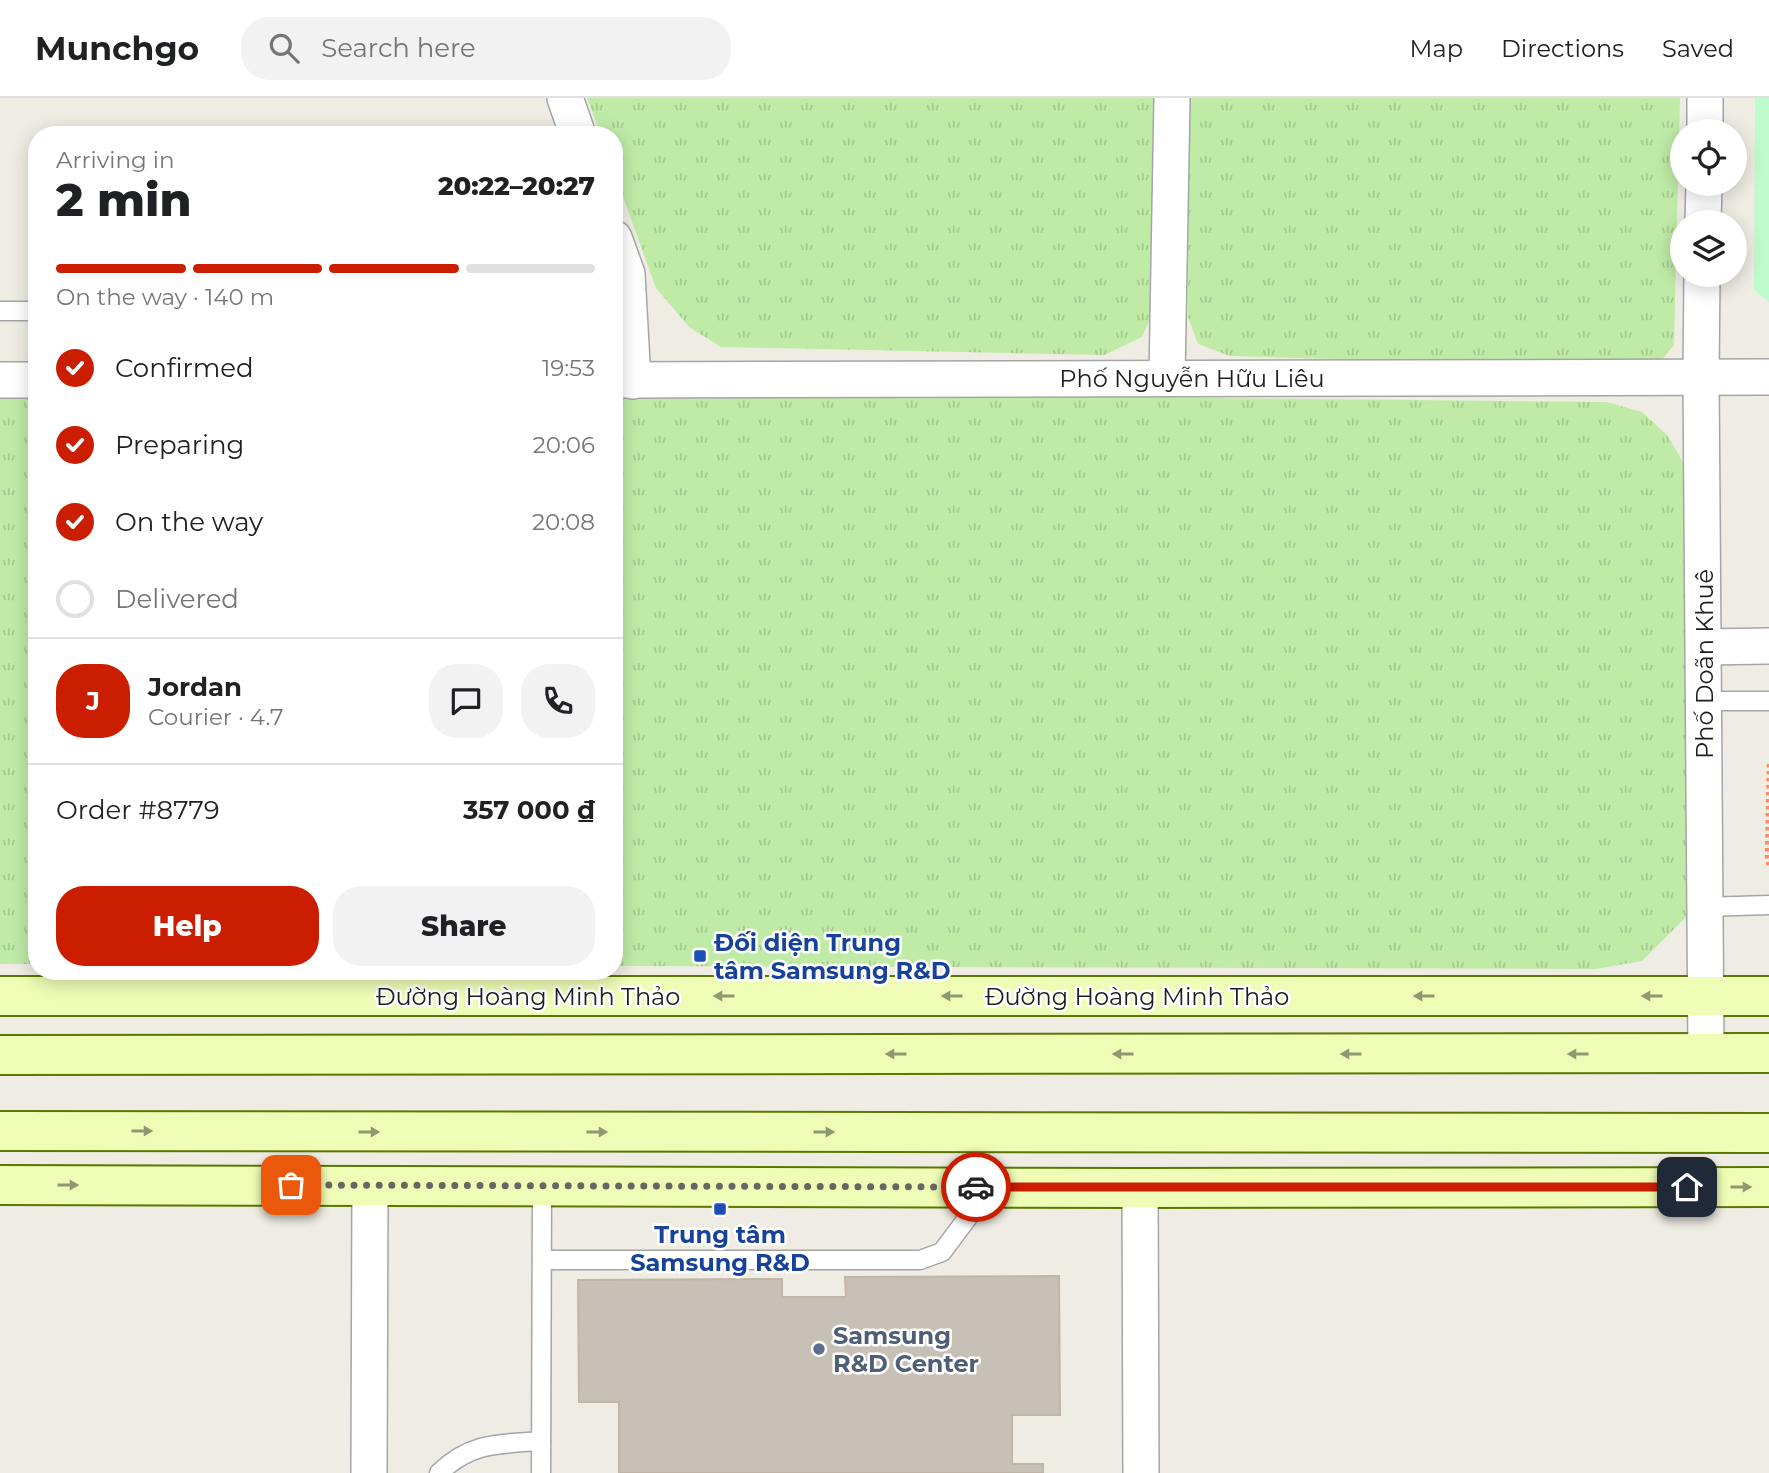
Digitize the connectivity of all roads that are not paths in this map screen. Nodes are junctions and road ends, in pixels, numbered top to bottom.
1 (565, 98) edge
2 (1172, 98) edge
3 (1705, 98) edge
4 (1705, 119) edge
5 (575, 126) edge
6 (623, 263) edge
7 (1702, 287) edge
8 (0, 311) edge
9 (28, 311) edge
10 (1701, 376) junction
11 (1769, 377) edge
12 (1167, 378) junction
13 (0, 380) edge
14 (28, 380) edge
15 (624, 380) edge
16 (1769, 646) edge
17 (1704, 648) junction
18 (1704, 701) junction
19 (1769, 701) edge
20 (1769, 905) edge
21 (1704, 907) junction
22 (0, 996) edge
23 (1706, 996) junction
24 (1769, 996) edge
25 (1706, 1053) junction
26 (1769, 1053) edge
27 (0, 1055) edge
28 (0, 1131) edge
29 (1769, 1133) edge
30 (0, 1185) edge
31 (370, 1185) junction
32 (542, 1185) junction
33 (1769, 1187) edge
34 (990, 1188) junction
35 (1140, 1188) junction
36 (542, 1260) junction
37 (541, 1441) junction
38 (369, 1473) edge
39 (439, 1473) edge
40 (541, 1473) edge
41 (1141, 1473) edge

1 - 5 street
2 - 12 street
3 - 4 street
6 - 15 street
7 - 10 street, Phố Doãn Khuê
8 - 9 lane
10 - 11 street, Phố Nguyễn Hữu Liêu
10 - 12 street, Phố Nguyễn Hữu Liêu
10 - 17 street, Phố Doãn Khuê
12 - 15 street, Phố Nguyễn Hữu Liêu
13 - 14 street
16 - 17 street
17 - 18 street, Phố Doãn Khuê
18 - 19 lane
18 - 21 street, Phố Doãn Khuê
20 - 21 lane
21 - 23 street, Phố Doãn Khuê
23 -> 22 main road, Đường Hoàng Minh Thảo
23 - 24 main road, Đường Hoàng Minh Thảo
23 - 25 street, Phố Doãn Khuê
25 - 26 main road
25 -> 27 main road
28 -> 29 main road
30 -> 31 main road
31 - 32 main road
31 - 38 street
32 - 34 main road
32 - 36 lane
35 -> 33 main road
34 - 35 main road
34 - 36 lane
35 - 41 street
36 - 37 lane
37 - 39 lane
37 - 40 lane

